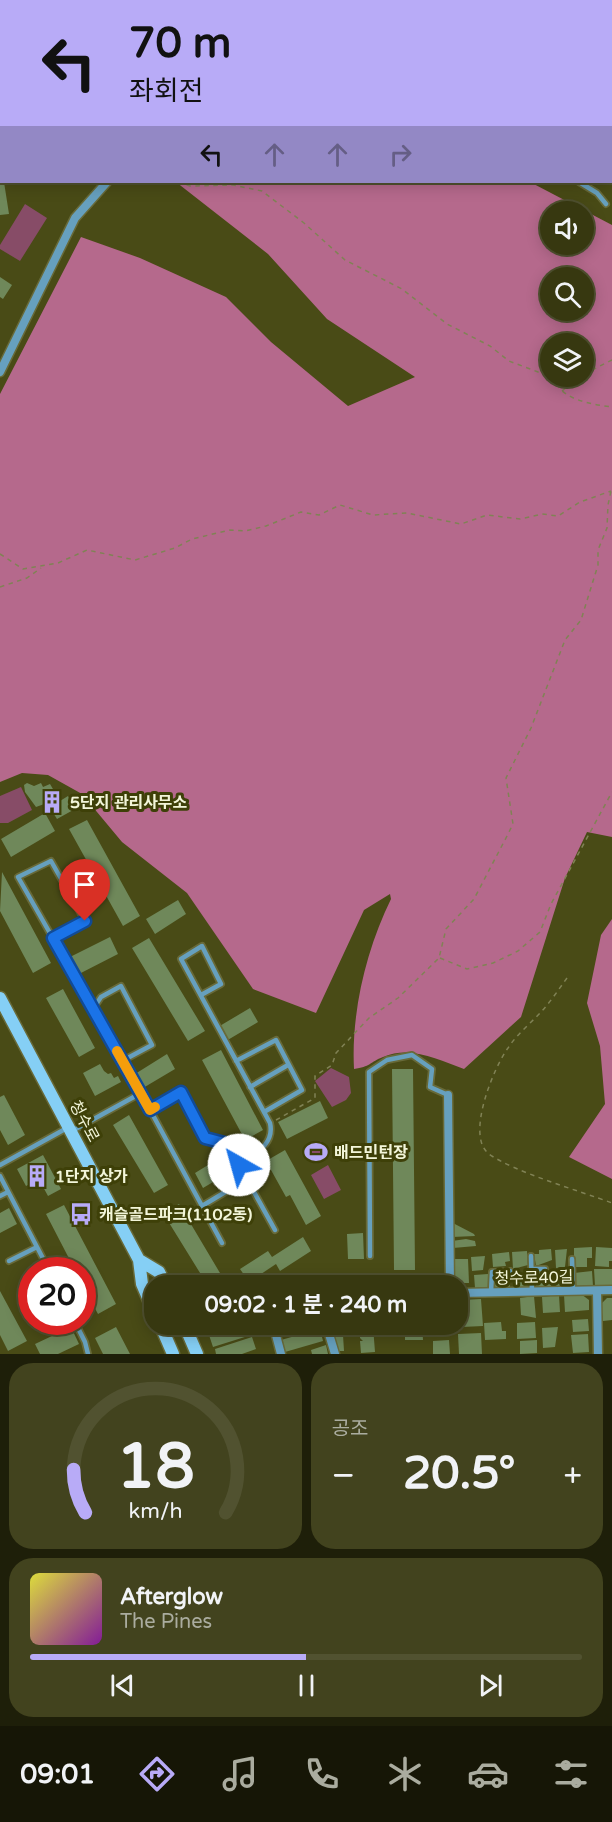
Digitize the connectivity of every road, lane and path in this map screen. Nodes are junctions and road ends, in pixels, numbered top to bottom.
1 (106, 183) edge
2 (181, 183) edge
3 (581, 183) edge
4 (606, 204) dead end
5 (612, 360) edge
6 (594, 369) edge
7 (0, 372) edge
8 (540, 372) edge
9 (560, 387) edge
10 (567, 387) edge
11 (562, 391) junction
12 (612, 407) edge
13 (612, 491) edge
14 (0, 554) edge
15 (42, 568) junction
16 (0, 587) edge
17 (612, 792) edge
18 (53, 938) junction
19 (439, 958) junction
20 (567, 978) dead end
21 (201, 995) junction
22 (0, 999) edge
23 (93, 1009) junction
24 (122, 1061) junction
25 (236, 1061) junction
26 (288, 1065) junction
27 (250, 1087) junction
28 (141, 1093) junction
29 (448, 1095) joint
30 (150, 1110) junction
31 (264, 1112) junction
32 (270, 1124) junction
33 (71, 1129) junction
34 (239, 1165) junction
35 (0, 1166) edge
36 (0, 1176) edge
37 (247, 1179) junction
38 (8, 1192) junction
39 (0, 1196) edge
40 (612, 1203) edge
41 (202, 1206) junction
42 (275, 1230) dead end
43 (222, 1243) dead end
44 (37, 1247) junction
45 (370, 1256) dead end
46 (531, 1256) dead end
47 (42, 1257) edge
48 (572, 1259) dead end
49 (139, 1260) junction
50 (9, 1261) dead end
51 (531, 1269) junction
52 (545, 1269) dead end
53 (510, 1271) dead end
54 (160, 1275) edge
55 (450, 1275) edge
56 (144, 1289) edge
57 (612, 1290) edge
58 (573, 1291) junction
59 (597, 1291) junction
60 (532, 1292) junction
61 (468, 1293) edge
62 (491, 1293) junction
63 (82, 1335) edge
64 (165, 1335) edge
65 (189, 1335) edge
66 (276, 1335) edge
67 (329, 1335) edge
68 (88, 1354) edge
69 (173, 1354) edge
70 (197, 1354) edge
71 (281, 1354) edge
72 (335, 1354) edge
73 (598, 1354) edge

1 - 7 street
2 - 8 path
3 - 4 lane
5 - 6 path
9 - 11 path
10 - 11 path
11 - 12 path
13 - 15 path
13 - 19 path
14 - 15 path
15 - 16 path
17 - 19 path
18 - 18 lane
18 - 23 lane
19 - 32 path
20 - 40 path
21 - 21 lane
21 - 25 lane
22 - 33 main road, 청수로
23 - 24 lane
23 - 24 lane
24 - 28 lane
25 - 26 lane
25 - 27 lane
26 - 27 lane
26 - 31 lane
27 - 31 lane
28 - 30 lane
28 - 33 lane
29 - 45 lane
29 - 55 street
30 - 34 lane
30 - 41 lane
31 - 32 lane
32 - 34 lane
33 - 35 lane
33 - 49 main road, 청수로
34 - 37 lane
36 - 38 lane
37 - 41 lane
37 - 42 lane
38 - 39 lane
38 - 44 lane
41 - 43 lane
44 - 47 lane
44 - 50 lane
46 - 51 lane
48 - 58 lane
49 - 54 main road, 청수로
49 - 56 main road, 청수로
51 - 52 lane
51 - 60 lane
53 - 62 lane
57 - 59 street, 청수로40길
58 - 59 street, 청수로40길
58 - 60 street, 청수로40길
59 - 73 street
60 - 62 street, 청수로40길
61 - 62 street, 청수로40길
63 - 68 lane
64 - 69 main road
65 - 70 main road
66 - 71 street
67 - 72 street

